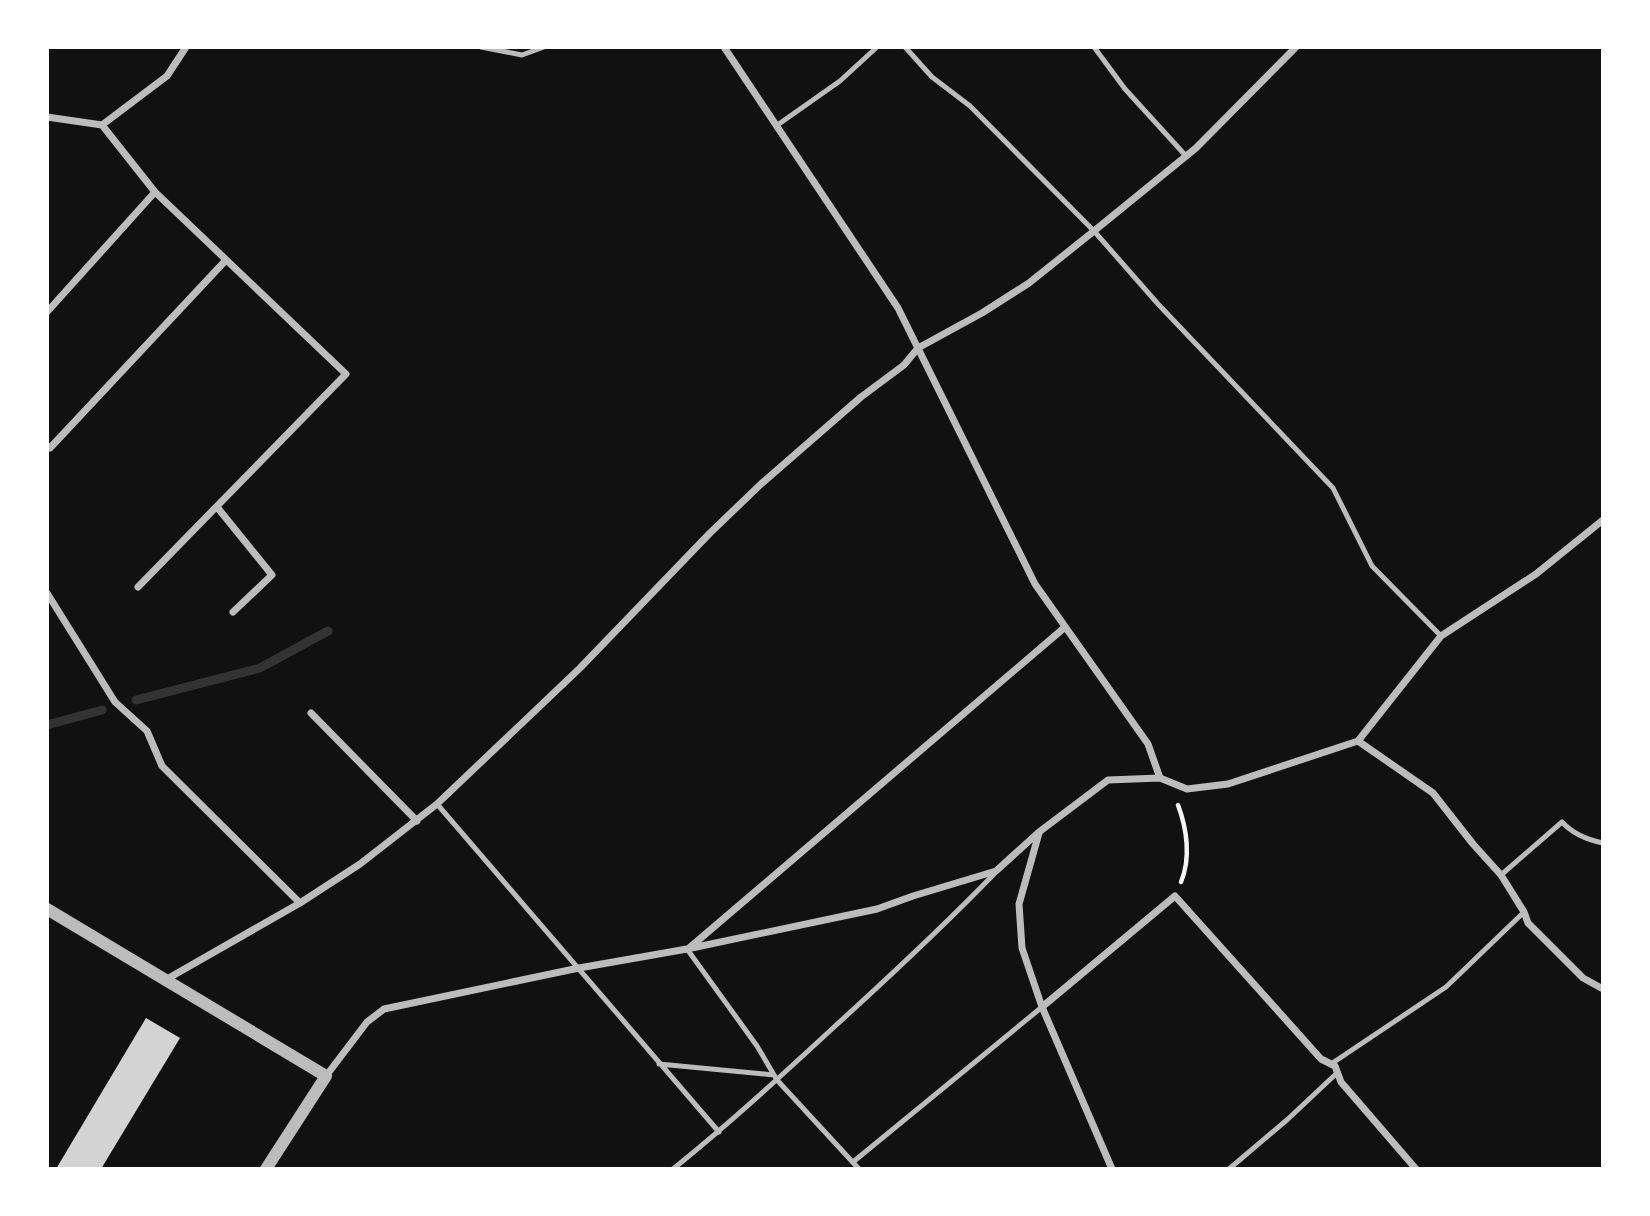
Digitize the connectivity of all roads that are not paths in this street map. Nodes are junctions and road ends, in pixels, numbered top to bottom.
1 (186, 47) edge
2 (481, 47) edge
3 (544, 47) edge
4 (724, 47) edge
5 (877, 47) edge
6 (905, 47) edge
7 (1094, 47) edge
8 (1296, 47) edge
9 (47, 117) edge
10 (102, 125) junction
11 (776, 125) junction
12 (1186, 156) junction
13 (155, 192) junction
14 (1094, 231) junction
15 (226, 260) junction
16 (47, 312) edge
17 (918, 348) junction
18 (47, 446) edge
19 (217, 508) junction
20 (1603, 520) edge
21 (138, 587) dead end
22 (47, 593) edge
23 (233, 612) dead end
24 (1064, 628) junction
25 (1441, 636) junction
26 (311, 713) dead end
27 (1358, 741) junction
28 (1160, 778) junction
29 (437, 804) junction
30 (417, 821) junction
31 (1039, 832) junction
32 (1603, 843) edge
33 (996, 871) junction
34 (1501, 875) junction
35 (300, 903) junction
36 (47, 909) edge
37 (1524, 912) junction
38 (687, 949) junction
39 (579, 968) junction
40 (167, 979) junction
41 (1603, 989) edge
42 (1042, 1007) junction
43 (659, 1064) junction
44 (1331, 1064) junction
45 (1338, 1072) junction
46 (326, 1076) junction
47 (776, 1078) junction
48 (719, 1132) junction
49 (853, 1162) junction
50 (267, 1168) edge
51 (673, 1169) edge
52 (859, 1169) edge
53 (1112, 1169) edge
54 (1229, 1169) edge
55 (1416, 1169) edge

1 - 10 street
2 - 3 lane
4 - 11 street
5 - 11 lane
6 - 14 lane
7 - 12 lane
8 - 12 street
9 - 10 street
10 - 13 street
11 - 17 street
12 - 14 street
13 - 15 street
13 - 16 street
14 - 17 street
14 - 25 lane
15 - 18 street
15 - 19 street
17 - 24 street
17 - 29 street
19 - 21 street
19 - 23 street
20 - 25 street
22 - 35 street
24 - 28 street
24 - 38 street
25 - 27 street
26 - 30 street
27 - 28 street
27 - 34 street
28 - 31 street
29 - 30 street
29 - 39 lane
30 - 35 street
31 - 33 street
31 - 42 street
32 - 34 lane
33 - 38 street
33 - 47 lane
34 - 37 street
35 - 40 street
36 - 40 street
37 - 41 street
37 - 44 lane
38 - 39 street
38 - 47 lane
39 - 43 lane
39 - 46 street
40 - 46 street
42 - 44 street
42 - 49 lane
42 - 53 street
43 - 47 lane
43 - 48 lane
44 - 45 street
45 - 54 lane
45 - 55 street
46 - 50 street
47 - 48 lane
47 - 49 lane
48 - 51 lane
49 - 52 lane

